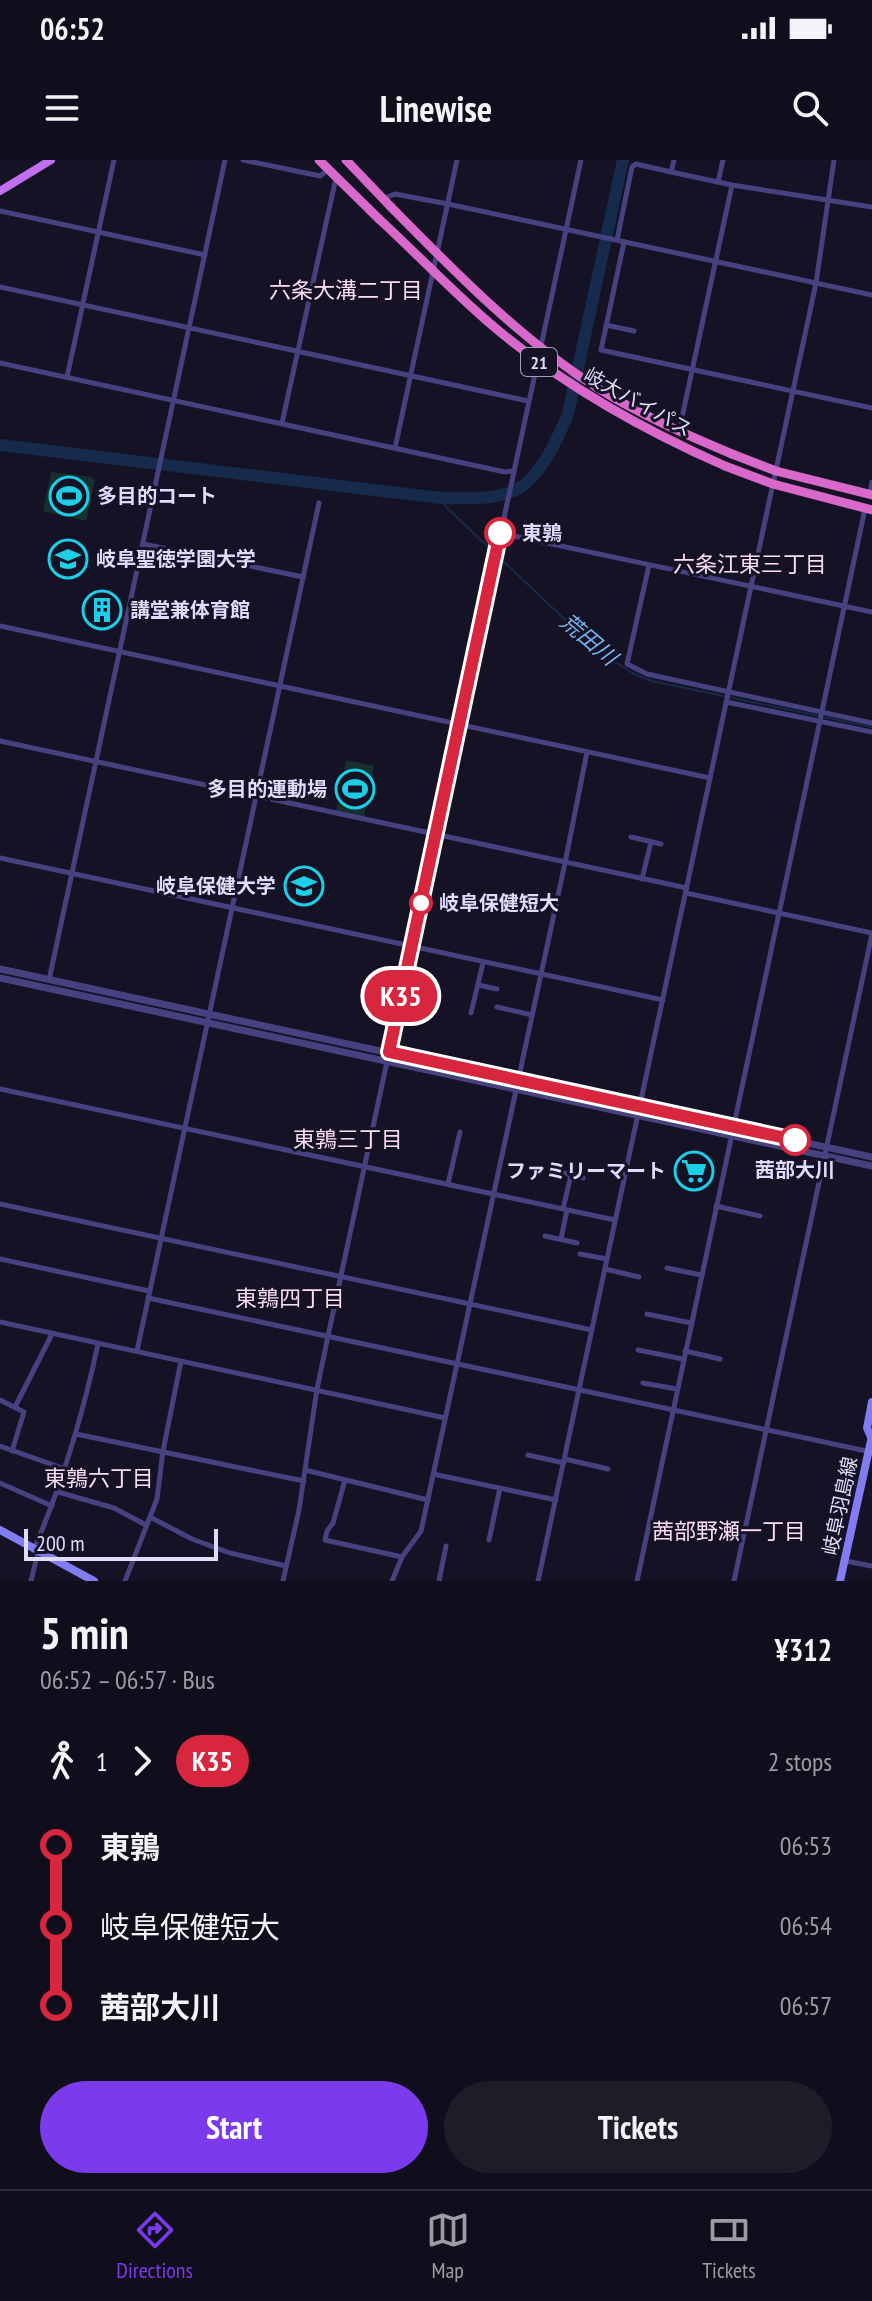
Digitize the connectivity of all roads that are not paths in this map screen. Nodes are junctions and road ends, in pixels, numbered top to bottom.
1 (51, 160) edge
2 (114, 160) edge
3 (225, 160) edge
4 (243, 160) edge
5 (319, 160) edge
6 (346, 160) edge
7 (457, 160) edge
8 (581, 160) edge
9 (674, 160) edge
10 (723, 160) edge
11 (834, 160) edge
12 (328, 169) junction
13 (671, 172) junction
14 (336, 178) junction
15 (718, 182) junction
16 (732, 185) junction
17 (0, 191) edge
18 (830, 199) junction
19 (387, 202) junction
20 (448, 204) junction
21 (872, 207) edge
22 (0, 211) edge
23 (565, 229) junction
24 (98, 232) junction
25 (618, 240) junction
26 (205, 255) junction
27 (715, 261) junction
28 (816, 283) junction
29 (0, 287) edge
30 (872, 295) edge
31 (82, 305) junction
32 (606, 325) junction
33 (190, 328) junction
34 (634, 331) dead end
35 (298, 351) junction
36 (0, 363) edge
37 (692, 369) junction
38 (411, 375) junction
39 (67, 377) junction
40 (793, 390) junction
41 (174, 400) junction
42 (528, 401) junction
43 (872, 408) edge
44 (681, 422) dead end
45 (282, 423) junction
46 (395, 448) junction
47 (776, 471) junction
48 (512, 475) junction
49 (872, 482) edge
50 (773, 484) junction
51 (871, 495) edge
52 (319, 503) dead end
53 (869, 509) edge
54 (500, 533) junction
55 (143, 544) junction
56 (649, 565) junction
57 (303, 577) junction
58 (751, 587) junction
59 (846, 607) junction
60 (872, 612) edge
61 (0, 626) edge
62 (119, 652) junction
63 (279, 686) junction
64 (727, 696) junction
65 (821, 717) junction
66 (872, 723) edge
67 (459, 724) junction
68 (872, 732) edge
69 (0, 741) edge
70 (587, 752) junction
71 (96, 763) junction
72 (710, 778) junction
73 (256, 797) junction
74 (436, 835) junction
75 (631, 837) dead end
76 (651, 842) junction
77 (661, 844) dead end
78 (0, 858) edge
79 (565, 863) junction
80 (72, 874) junction
81 (642, 879) junction
82 (686, 891) junction
83 (232, 908) junction
84 (778, 913) junction
85 (872, 933) edge
86 (411, 948) junction
87 (483, 963) junction
88 (0, 969) edge
89 (541, 975) junction
90 (0, 978) edge
91 (49, 980) junction
92 (478, 985) junction
93 (497, 989) dead end
94 (663, 1000) junction
95 (497, 1007) dead end
96 (471, 1013) dead end
97 (532, 1015) junction
98 (208, 1018) junction
99 (388, 1056) junction
100 (517, 1084) junction
101 (0, 1089) edge
102 (639, 1111) junction
103 (185, 1127) junction
104 (732, 1131) junction
105 (460, 1132) dead end
106 (825, 1151) junction
107 (872, 1157) edge
108 (365, 1166) junction
109 (872, 1166) edge
110 (560, 1172) dead end
111 (571, 1175) junction
112 (583, 1178) dead end
113 (448, 1184) junction
114 (493, 1194) junction
115 (0, 1204) edge
116 (716, 1206) junction
117 (565, 1210) junction
118 (760, 1216) dead end
119 (615, 1220) junction
120 (545, 1236) dead end
121 (161, 1238) junction
122 (561, 1239) junction
123 (577, 1243) dead end
124 (580, 1254) dead end
125 (0, 1259) edge
126 (607, 1259) junction
127 (667, 1268) dead end
128 (605, 1269) junction
129 (701, 1275) junction
130 (341, 1276) junction
131 (639, 1277) dead end
132 (148, 1295) junction
133 (469, 1303) junction
134 (647, 1314) dead end
135 (0, 1322) edge
136 (691, 1323) junction
137 (592, 1330) junction
138 (52, 1334) junction
139 (328, 1336) junction
140 (98, 1344) junction
141 (638, 1350) dead end
142 (137, 1351) junction
143 (685, 1351) junction
144 (683, 1359) junction
145 (720, 1359) dead end
146 (181, 1361) junction
147 (456, 1364) junction
148 (643, 1383) dead end
149 (317, 1389) junction
150 (677, 1389) junction
151 (580, 1390) junction
152 (0, 1400) edge
153 (872, 1402) edge
154 (15, 1407) junction
155 (673, 1409) junction
156 (445, 1418) junction
157 (766, 1429) junction
158 (76, 1434) junction
159 (872, 1437) edge
160 (0, 1446) edge
161 (12, 1451) junction
162 (163, 1451) junction
163 (870, 1452) edge
164 (528, 1455) dead end
165 (564, 1461) junction
166 (65, 1469) junction
167 (608, 1469) dead end
168 (305, 1470) junction
169 (433, 1474) junction
170 (345, 1480) junction
171 (304, 1481) junction
172 (0, 1483) edge
173 (500, 1488) junction
174 (58, 1492) junction
175 (428, 1500) junction
176 (556, 1500) junction
177 (52, 1506) junction
178 (150, 1517) junction
179 (146, 1525) junction
180 (0, 1530) edge
181 (489, 1540) dead end
182 (446, 1546) dead end
183 (38, 1552) junction
184 (402, 1557) junction
185 (844, 1561) junction
186 (286, 1566) junction
187 (872, 1566) edge
188 (392, 1580) edge
189 (31, 1581) edge
190 (94, 1581) edge
191 (125, 1581) edge
192 (283, 1581) edge
193 (400, 1581) edge
194 (439, 1581) edge
195 (538, 1581) edge
196 (637, 1581) edge
197 (734, 1581) edge
198 (840, 1581) edge

1 - 17 main road
2 - 24 street
3 - 26 street
4 - 12 street
5 - 12 highway, 岐大バイパス / 21
6 - 19 highway, 岐大バイパス / 21
7 - 20 street
8 - 23 street
9 - 13 street
10 - 15 street
11 - 18 street
12 - 14 highway, 岐大バイパス / 21
13 - 15 street
13 - 25 street
14 - 35 street
14 - 50 highway, 岐大バイパス / 21, bridge
15 - 16 street
16 - 18 street
16 - 27 street
18 - 21 street
18 - 28 street
19 - 20 street
19 - 47 highway, 岐大バイパス / 21, bridge
20 - 23 street
20 - 38 street
22 - 24 street
23 - 25 street
23 - 42 street
24 - 26 street
24 - 31 street
25 - 27 street
25 - 32 street
26 - 33 street
27 - 28 street
27 - 37 street
28 - 30 street
28 - 40 street
29 - 31 street
31 - 33 street
31 - 39 street
32 - 34 street
32 - 37 street
33 - 35 street
33 - 41 street
35 - 38 street
35 - 45 street
36 - 39 street
37 - 40 street
37 - 44 street
38 - 42 street
38 - 46 street
39 - 41 street
40 - 43 street
40 - 47 street
41 - 45 street
41 - 55 street
42 - 48 street
45 - 46 street
46 - 48 street
47 - 50 street
47 - 51 highway, 岐大バイパス / 21
48 - 54 street
49 - 51 street
50 - 53 highway, 岐大バイパス / 21
50 - 58 street
52 - 57 street
53 - 59 street
54 - 56 street
54 - 67 street
55 - 57 street
55 - 62 street
56 - 58 street
56 - 64 street
57 - 63 street
58 - 59 street
58 - 64 street
59 - 60 street
59 - 65 street
61 - 62 street
62 - 63 street
62 - 71 street
63 - 67 street
63 - 73 street
64 - 65 street
64 - 65 street
64 - 72 street
65 - 66 street
65 - 68 street
65 - 84 street
67 - 70 street
67 - 74 street
69 - 71 street
70 - 72 street
70 - 79 street
71 - 73 street
71 - 80 street
72 - 82 street
73 - 74 street
73 - 83 street
74 - 79 street
74 - 86 street
75 - 76 street
76 - 77 street
76 - 81 street
78 - 80 street
79 - 81 street
79 - 89 street
80 - 83 street
80 - 91 street
81 - 82 street
82 - 84 street
82 - 94 street
83 - 86 street
83 - 98 street
84 - 85 street
84 - 104 street
85 - 106 street
86 - 87 street
86 - 99 street
87 - 89 street
87 - 92 street
88 - 91 street
89 - 94 street
89 - 97 street
90 - 98 street
91 - 98 street
92 - 93 street
92 - 96 street
94 - 102 street
95 - 97 street
97 - 100 street
98 - 99 street
98 - 103 street
99 - 100 street
99 - 108 street
100 - 102 street
100 - 114 street
101 - 103 street
102 - 104 street
102 - 119 street
103 - 108 street
103 - 121 street
104 - 106 street
104 - 116 street
105 - 113 street
106 - 107 street
106 - 109 street
106 - 157 street
108 - 113 street
108 - 130 street
110 - 111 street
111 - 112 street
111 - 117 street
113 - 114 street
114 - 117 street
114 - 133 street
115 - 121 street
116 - 118 street
116 - 129 street
117 - 119 street
117 - 122 street
119 - 126 street
120 - 122 street
121 - 130 street
121 - 132 street
122 - 123 street
124 - 126 street
125 - 132 street
126 - 128 street
127 - 129 street
128 - 131 street
128 - 137 street
129 - 136 street
130 - 133 street
130 - 139 street
132 - 139 street
132 - 142 street
133 - 137 street
133 - 147 street
134 - 136 street
135 - 138 street
136 - 143 street
137 - 151 street
138 - 140 street
138 - 154 street
139 - 147 street
139 - 149 street
140 - 142 street
140 - 158 street
141 - 144 street
142 - 146 street
143 - 144 street
143 - 145 street
144 - 150 street
146 - 149 street
146 - 162 street
147 - 151 street
147 - 156 street
148 - 150 street
149 - 156 street
149 - 168 street
150 - 155 street
151 - 155 street
151 - 165 street
152 - 154 street
153 - 159 main road, 岐阜羽島線
154 - 161 street
155 - 157 street
155 - 196 street
156 - 169 street
157 - 163 street
157 - 197 street
158 - 162 street
158 - 166 street
159 - 163 main road, 岐阜羽島線
160 - 161 street
161 - 166 street
162 - 171 street
162 - 178 street
163 - 185 main road, 岐阜羽島線
164 - 165 street
165 - 167 street
165 - 176 street
166 - 174 street
168 - 170 street
168 - 171 street
169 - 173 street
169 - 175 street
170 - 175 street
170 - 184 street
171 - 186 street
172 - 177 street
173 - 176 street
173 - 181 street
174 - 177 street
174 - 179 street
175 - 184 street
176 - 195 street
177 - 183 street
178 - 179 street
178 - 186 street
179 - 191 street
180 - 183 main road
182 - 194 street
183 - 189 street
183 - 190 main road
184 - 188 street
185 - 187 street
185 - 198 main road, 岐阜羽島線
186 - 192 street
188 - 193 street

